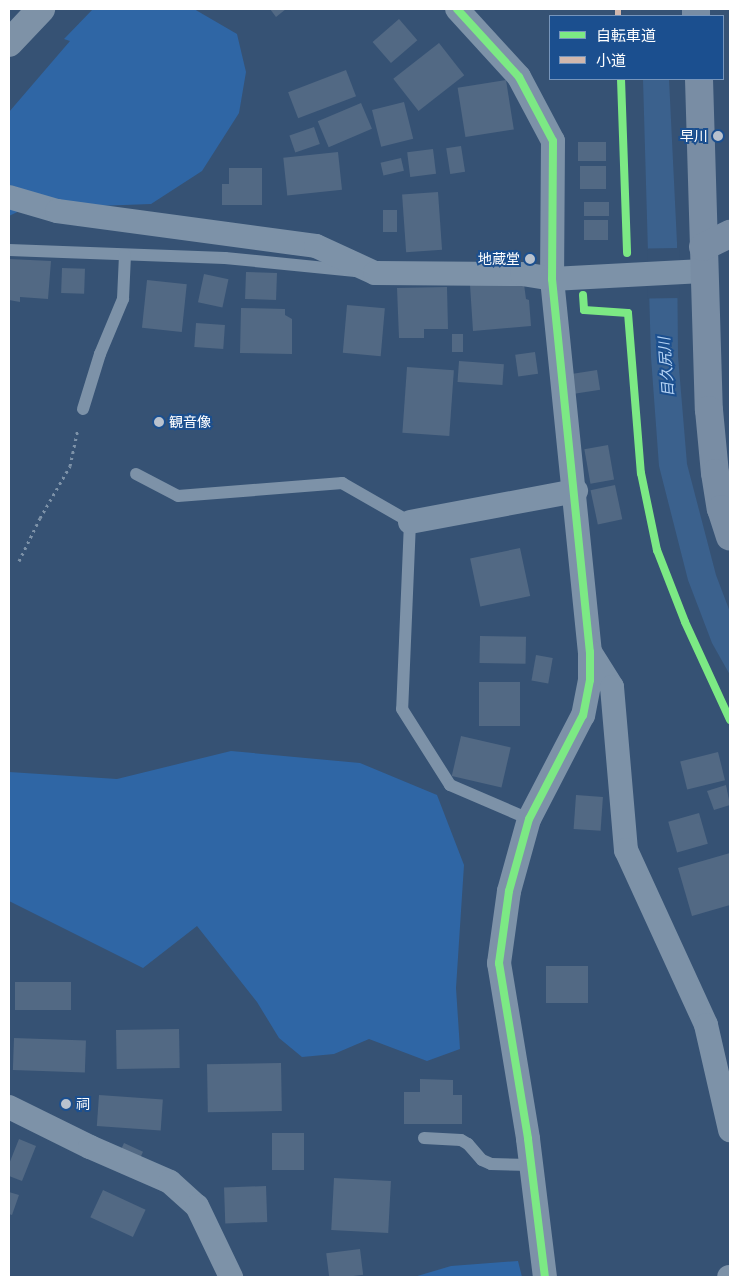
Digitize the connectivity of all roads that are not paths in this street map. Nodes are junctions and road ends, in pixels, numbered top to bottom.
1 (41, 9) edge
2 (457, 9) edge
3 (9, 43) edge
4 (699, 80) edge
5 (9, 197) edge
6 (730, 234) edge
7 (9, 250) edge
8 (125, 256) junction
9 (699, 263) junction
10 (374, 273) junction
11 (552, 279) junction
12 (83, 409) road end
13 (136, 474) dead end
14 (576, 491) junction
15 (410, 522) junction
16 (730, 537) edge
17 (590, 652) junction
18 (529, 819) junction
19 (9, 1107) edge
20 (730, 1130) edge
21 (424, 1138) dead end
22 (531, 1165) junction
23 (231, 1277) edge
24 (545, 1277) edge

1 - 3 highway
2 - 11 street
4 - 9 street
5 - 10 street
6 - 9 street
7 - 8 lane
8 - 10 lane
8 - 12 lane
9 - 11 street
9 - 16 street
10 - 11 street
11 - 14 street
13 - 15 lane
14 - 15 street
14 - 17 street
15 - 18 lane
17 - 18 street
17 - 20 street
18 - 22 street
19 - 23 street
21 - 22 lane
22 - 24 street

